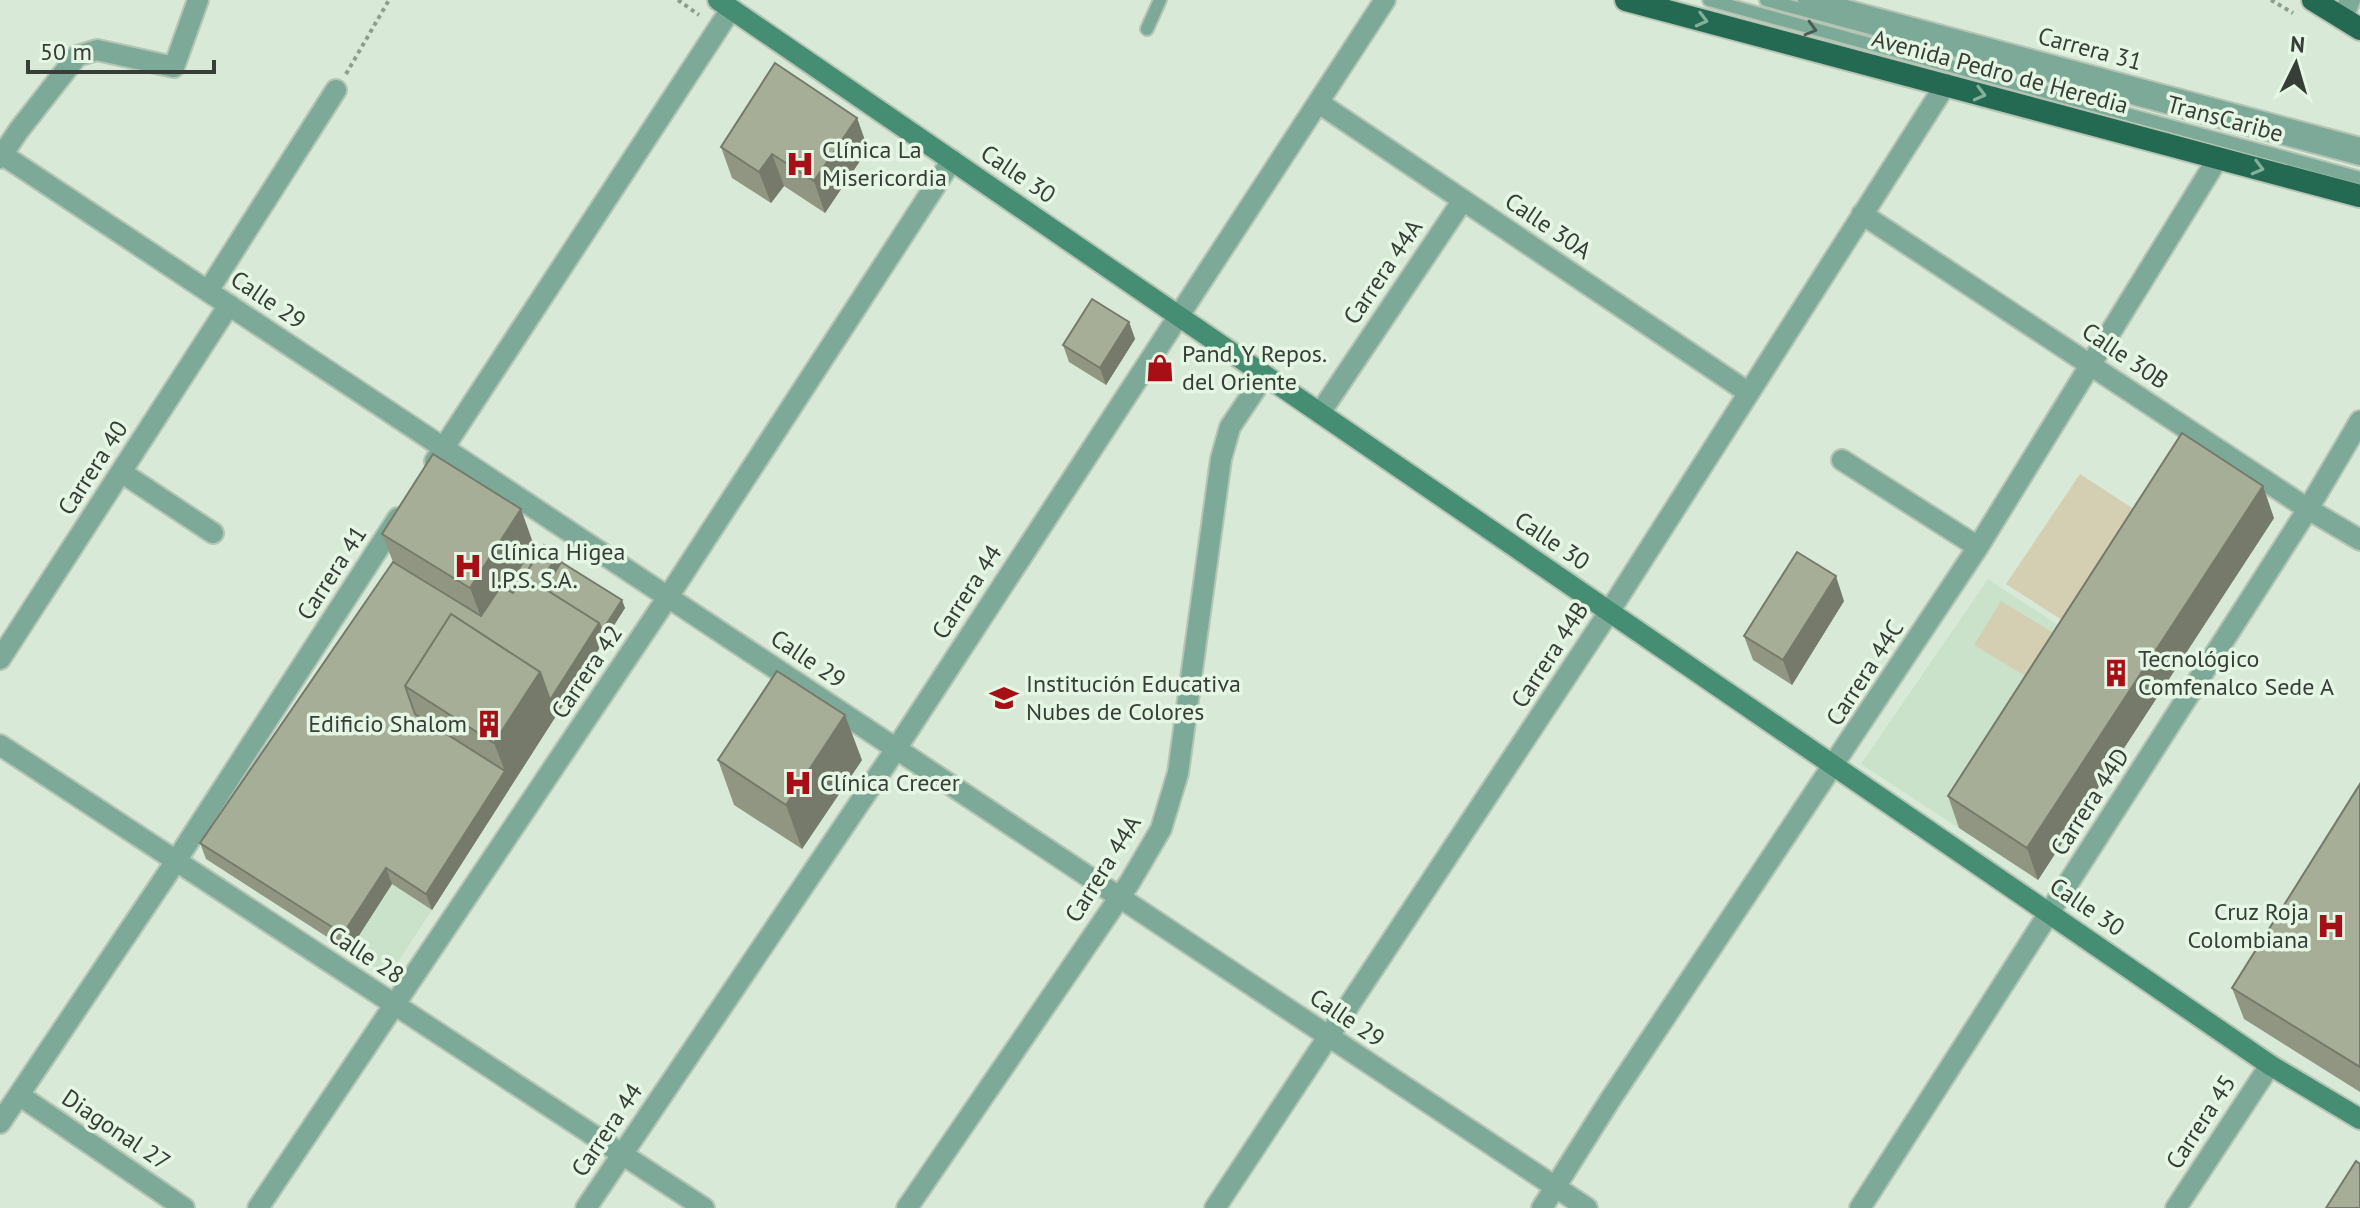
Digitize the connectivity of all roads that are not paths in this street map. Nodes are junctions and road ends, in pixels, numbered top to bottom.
1 (198, 0) edge
2 (1160, 0) edge
3 (1385, 0) edge
4 (1626, 0) edge
5 (1709, 0) edge
6 (1766, 0) edge
7 (1808, 0) edge
8 (2313, 0) edge
9 (725, 4) edge
10 (2351, 16) edge
11 (1147, 29) dead end
12 (1946, 84) junction
13 (336, 90) road end
14 (1319, 103) junction
15 (2360, 148) edge
16 (1, 155) edge
17 (2218, 158) junction
18 (2360, 159) edge
19 (952, 160) junction
20 (2360, 178) edge
21 (2360, 196) edge
22 (1463, 200) junction
23 (1862, 214) junction
24 (208, 291) junction
25 (229, 305) junction
26 (1178, 315) junction
27 (2092, 365) junction
28 (1265, 375) junction
29 (1749, 393) junction
30 (1320, 413) junction
31 (2360, 421) edge
32 (443, 448) junction
33 (1842, 460) dead end
34 (121, 472) junction
35 (424, 477) edge
36 (407, 504) edge
37 (2308, 509) junction
38 (213, 533) dead end
39 (2360, 540) edge
40 (1978, 547) junction
41 (668, 597) junction
42 (1609, 612) junction
43 (0, 659) edge
44 (0, 745) edge
45 (896, 749) junction
46 (1835, 766) junction
47 (176, 861) junction
48 (1119, 898) junction
49 (2049, 913) junction
50 (396, 1005) junction
51 (1329, 1036) junction
52 (2270, 1065) junction
53 (19, 1095) junction
54 (2360, 1119) edge
55 (0, 1123) edge
56 (622, 1154) junction
57 (1556, 1187) junction
58 (184, 1208) edge
59 (258, 1208) edge
60 (586, 1208) edge
61 (704, 1208) edge
62 (907, 1208) edge
63 (1215, 1208) edge
64 (1542, 1208) edge
65 (1587, 1208) edge
66 (1860, 1208) edge
67 (2176, 1208) edge

1 - 16 street
2 - 11 lane
3 - 14 street, Carrera 44
4 -> 12 highway, Avenida Pedro de Heredia
5 -> 20 lane, TransCaribe
6 - 18 lane, TransCaribe
7 - 15 street, Carrera 31
8 - 10 highway
9 - 19 main road, Calle 30
9 - 32 street
12 -> 17 highway, Avenida Pedro de Heredia
12 - 23 street, Carrera 44B
13 - 24 street
14 - 22 street, Calle 30A
14 - 26 street, Carrera 44
16 - 24 street, Calle 29
17 -> 21 highway, Avenida Pedro de Heredia
17 - 27 street, Carrera 44C
19 - 26 main road, Calle 30
19 - 41 street, Carrera 42
22 - 29 street, Calle 30A
22 - 30 street, Carrera 44A
23 - 27 street, Calle 30B
23 - 29 street, Carrera 44B
24 - 25 street, Calle 29
25 - 32 street, Calle 29
25 - 34 street, Carrera 40
26 - 28 main road, Calle 30
26 - 45 street, Carrera 44
27 - 37 street, Calle 30B
27 - 40 street, Carrera 44C
28 - 30 main road, Calle 30
28 - 48 street, Carrera 44A
29 - 42 street, Carrera 44B
30 - 42 main road, Calle 30
31 - 37 street, Carrera 44D
32 - 35 street
32 - 41 street, Calle 29
33 - 40 street
34 - 38 street
34 - 43 street, Carrera 40
36 - 47 street, Carrera 41
37 - 39 street, Calle 30B
37 - 49 street, Carrera 44D
40 - 46 street, Carrera 44C
41 - 45 street, Calle 29
41 - 50 street, Carrera 42
42 - 46 main road, Calle 30
42 - 51 street, Carrera 44B
44 - 47 street, Calle 28
45 - 48 street, Calle 29
45 - 56 street, Carrera 44
46 - 49 main road, Calle 30
46 - 57 street, Carrera 44C
47 - 50 street, Calle 28
47 - 53 street, Carrera 41
48 - 51 street, Calle 29
48 - 62 street, Carrera 44A
49 - 52 main road, Calle 30
49 - 66 street, Carrera 44D
50 - 56 street, Calle 28
50 - 59 street, Carrera 42
51 - 57 street, Calle 29
51 - 63 street, Carrera 44B
52 - 54 main road, Calle 30
52 - 67 street, Carrera 45
53 - 55 street, Carrera 41
53 - 58 street, Diagonal 27
56 - 60 street, Carrera 44
56 - 61 street, Calle 28
57 - 64 street, Carrera 44C
57 - 65 street, Calle 29

